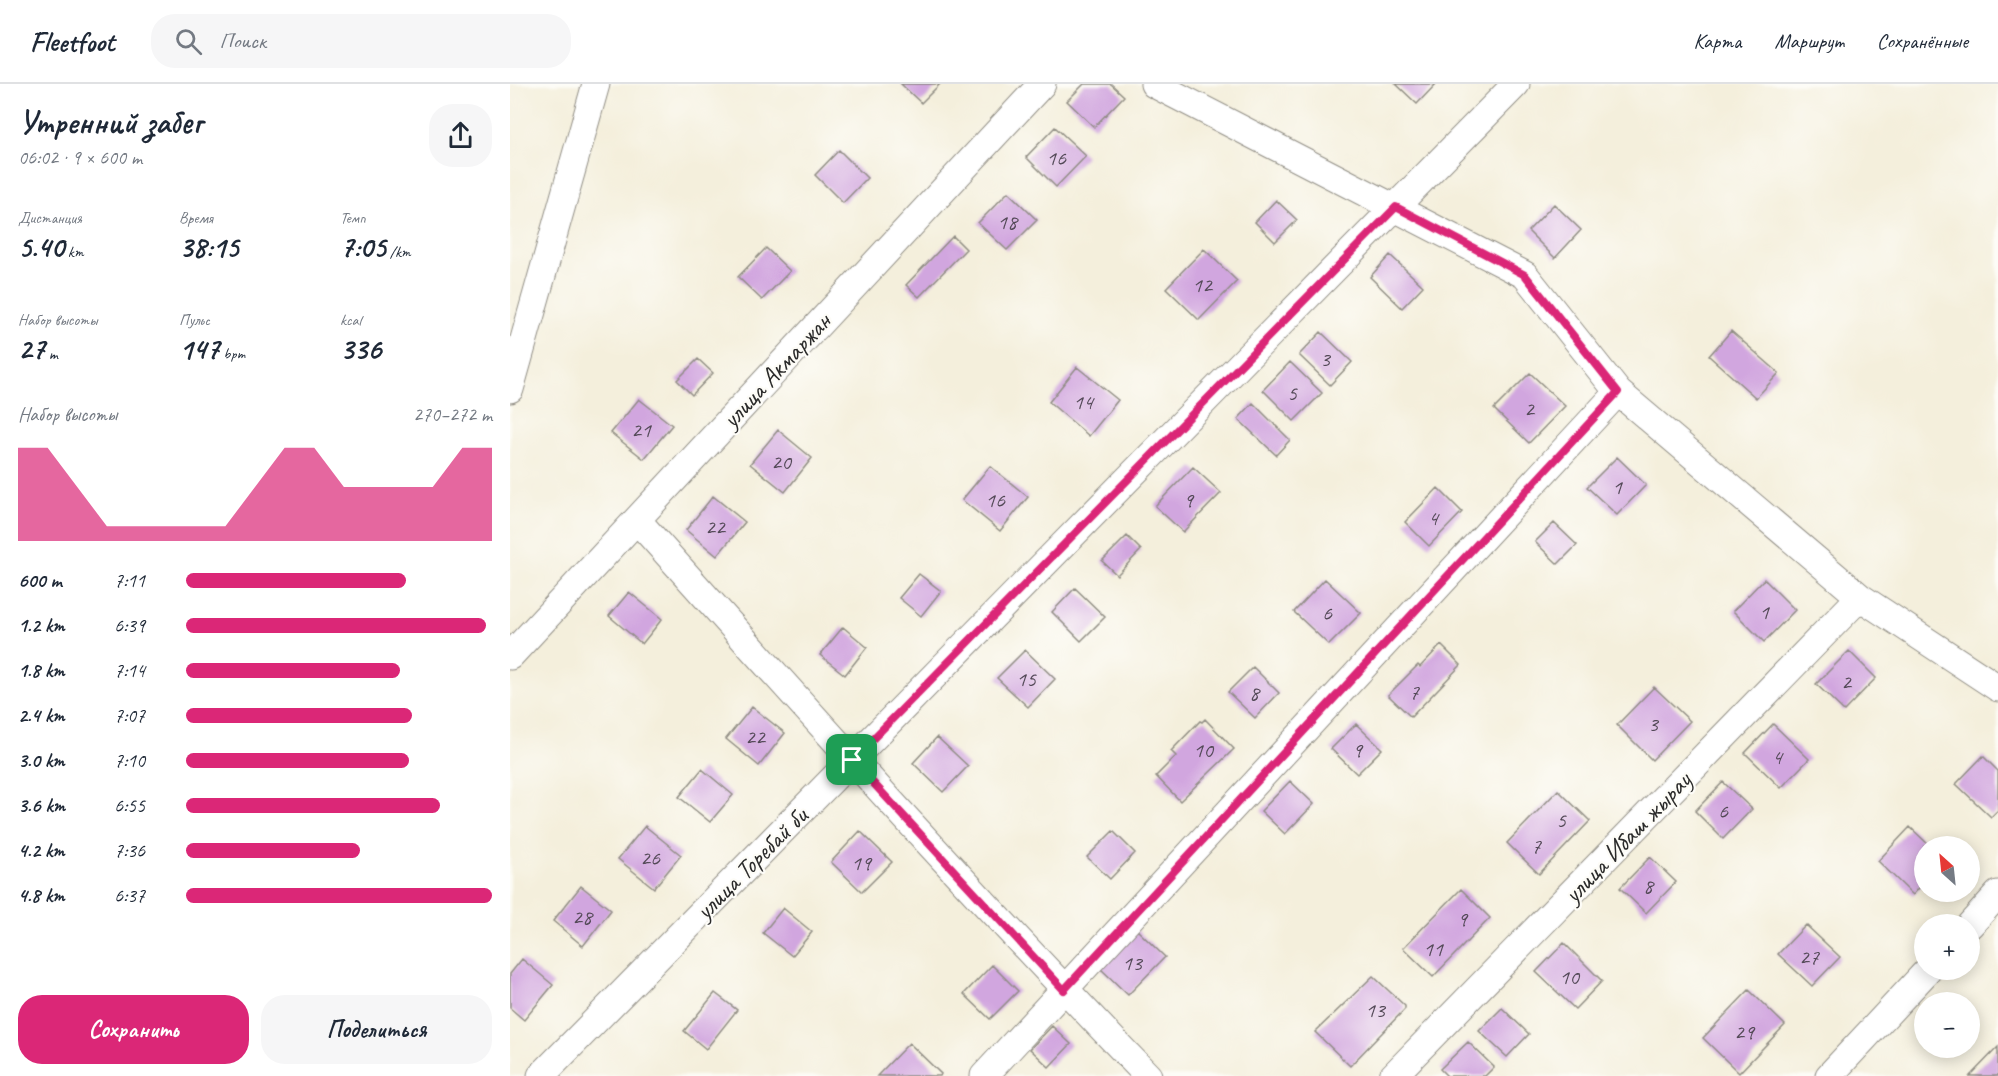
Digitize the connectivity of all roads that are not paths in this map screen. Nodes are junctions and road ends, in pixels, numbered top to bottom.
1 (596, 84) edge
2 (1042, 84) edge
3 (1154, 84) edge
4 (1516, 84) edge
5 (1396, 207) junction
6 (510, 389) edge
7 (1618, 392) junction
8 (637, 520) junction
9 (1860, 597) junction
10 (510, 656) edge
11 (1998, 688) edge
12 (852, 760) junction
13 (1998, 894) edge
14 (1980, 914) edge
15 (1919, 980) edge
16 (1064, 990) junction
17 (541, 1076) edge
18 (984, 1076) edge
19 (1148, 1076) edge
20 (1393, 1076) edge
21 (1829, 1076) edge

1 - 6 street
2 - 8 street, улица Акмаржан
3 - 5 street
4 - 5 street, улица Торебай би
5 - 7 street
5 - 12 street, улица Торебай би
7 - 9 street
7 - 16 street
8 - 10 street, улица Акмаржан
8 - 12 street
9 - 11 street
9 - 20 street, улица Ибаш жырау
12 - 16 street
12 - 17 street, улица Торебай би
13 - 14 street
15 - 21 street
16 - 18 street
16 - 19 street

